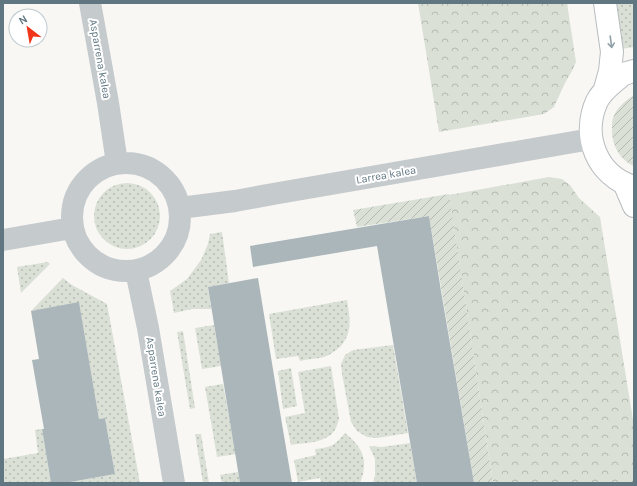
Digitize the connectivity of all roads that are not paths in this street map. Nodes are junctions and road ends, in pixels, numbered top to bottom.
1 (90, 3) edge
2 (605, 3) edge
3 (634, 71) edge
4 (605, 89) junction
5 (591, 140) junction
6 (117, 163) junction
7 (630, 186) edge
8 (634, 206) edge
9 (180, 208) junction
10 (72, 228) junction
11 (3, 240) edge
12 (136, 271) junction
13 (174, 483) edge

1 - 6 street, Asparrena kalea
2 -> 4 main road
3 - 4 main road
4 - 5 main road
5 - 7 main road
5 - 9 street, Larrea kalea
6 - 9 street
6 - 10 street
7 - 8 main road
9 - 12 street
10 - 11 street
10 - 12 street
12 - 13 street, Asparrena kalea

